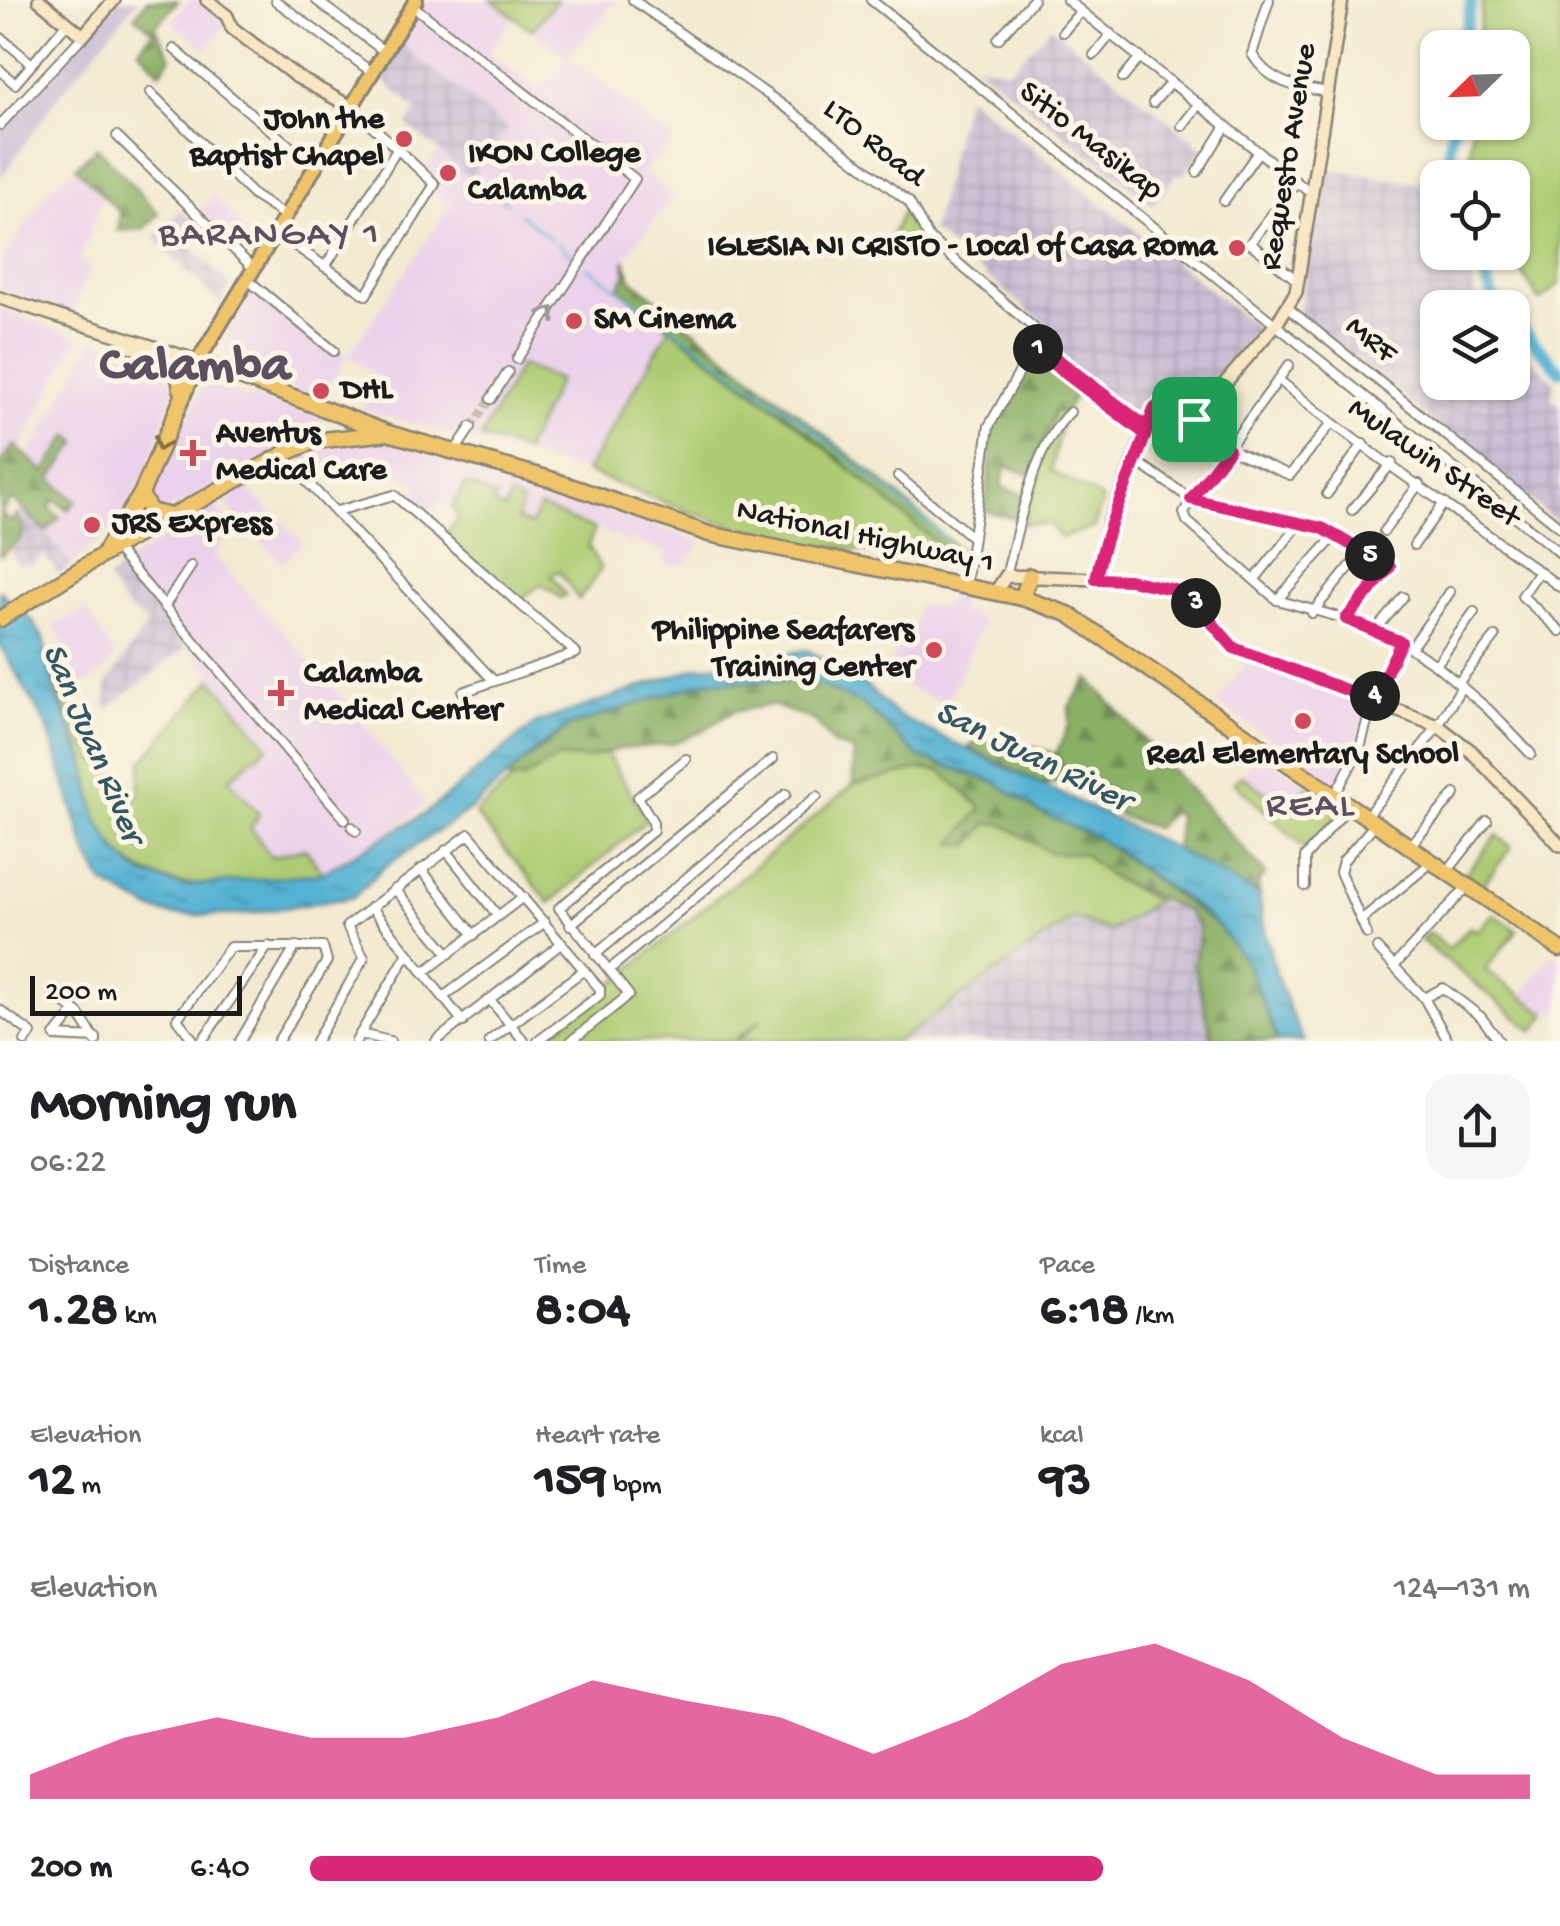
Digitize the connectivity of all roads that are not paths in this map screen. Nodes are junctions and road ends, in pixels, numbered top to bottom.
1 (39, 0) edge
2 (114, 0) edge
3 (207, 0) edge
4 (316, 0) edge
5 (633, 0) edge
6 (871, 0) edge
7 (1033, 0) edge
8 (1067, 0) edge
9 (1269, 0) edge
10 (1342, 0) edge
11 (276, 1) edge
12 (414, 3) edge
13 (1081, 11) junction
14 (67, 23) junction
15 (1064, 32) dead end
16 (1112, 34) junction
17 (83, 36) junction
18 (0, 37) edge
19 (998, 39) dead end
20 (174, 50) dead end
21 (385, 52) junction
22 (1094, 55) dead end
23 (1140, 57) junction
24 (32, 64) junction
25 (0, 70) edge
26 (373, 72) junction
27 (1123, 78) dead end
28 (1170, 82) junction
29 (150, 92) dead end
30 (1328, 92) junction
31 (1153, 103) dead end
32 (1199, 104) junction
33 (353, 108) junction
34 (0, 125) edge
35 (1182, 126) dead end
36 (1226, 126) junction
37 (118, 136) dead end
38 (398, 148) junction
39 (1258, 152) junction
40 (316, 168) junction
41 (1197, 172) dead end
42 (1297, 182) junction
43 (1312, 195) junction
44 (1224, 201) dead end
45 (286, 217) junction
46 (277, 233) junction
47 (325, 268) junction
48 (251, 275) junction
49 (1298, 281) junction
50 (0, 298) edge
51 (1288, 308) junction
52 (1277, 323) junction
53 (126, 340) junction
54 (1036, 341) junction
55 (334, 351) dead end
56 (517, 359) dead end
57 (176, 361) junction
58 (198, 361) junction
59 (1290, 365) dead end
60 (508, 372) dead end
61 (1278, 380) junction
62 (181, 395) junction
63 (491, 398) tunnel mouth
64 (334, 411) junction
65 (1070, 412) dead end
66 (1194, 419) junction
67 (1331, 424) junction
68 (472, 427) tunnel mouth
69 (1146, 431) junction
70 (388, 433) junction
71 (338, 438) junction
72 (314, 441) junction
73 (1363, 444) junction
74 (1229, 449) junction
75 (455, 451) junction
76 (282, 455) junction
77 (1136, 461) junction
78 (1392, 463) junction
79 (898, 476) dead end
80 (1419, 484) junction
81 (141, 494) junction
82 (1327, 494) dead end
83 (1191, 499) junction
84 (1444, 503) junction
85 (1352, 510) dead end
86 (337, 511) junction
87 (171, 516) junction
88 (1300, 522) junction
89 (1560, 527) edge
90 (1384, 532) dead end
91 (1334, 537) junction
92 (973, 538) junction
93 (1414, 545) dead end
94 (113, 546) junction
95 (1362, 552) junction
96 (1560, 553) edge
97 (191, 566) dead end
98 (1539, 571) junction
99 (1006, 576) junction
100 (1030, 576) junction
101 (1096, 579) junction
102 (1255, 579) junction
103 (966, 586) junction
104 (1560, 587) edge
105 (996, 592) junction
106 (1450, 592) dead end
107 (1403, 597) dead end
108 (1022, 598) junction
109 (1277, 600) junction
110 (164, 607) junction
111 (1474, 612) dead end
112 (1312, 613) junction
113 (0, 619) edge
114 (1346, 619) junction
115 (1558, 624) edge
116 (1375, 632) junction
117 (1495, 637) dead end
118 (1401, 642) junction
119 (1412, 648) junction
120 (1436, 665) junction
121 (493, 680) junction
122 (1460, 684) junction
123 (463, 692) dead end
124 (1373, 700) junction
125 (1438, 726) junction
126 (1531, 754) dead end
127 (686, 758) dead end
128 (773, 759) dead end
129 (786, 794) dead end
130 (1455, 794) dead end
131 (1335, 795) junction
132 (817, 796) dead end
133 (1349, 806) junction
134 (1370, 820) junction
135 (1487, 822) dead end
136 (351, 826) dead end
137 (1560, 845) edge
138 (1409, 847) junction
139 (446, 850) junction
140 (1431, 862) junction
141 (422, 869) junction
142 (1446, 873) junction
143 (1305, 886) dead end
144 (1467, 887) junction
145 (395, 889) junction
146 (523, 897) junction
147 (371, 907) junction
148 (498, 916) junction
149 (1361, 920) junction
150 (545, 922) junction
151 (570, 925) junction
152 (474, 934) junction
153 (1367, 934) dead end
154 (562, 943) junction
155 (268, 946) junction
156 (296, 946) junction
157 (1378, 948) dead end
158 (1560, 950) edge
159 (407, 954) junction
160 (448, 954) junction
161 (596, 955) junction
162 (1394, 966) junction
163 (584, 970) junction
164 (609, 970) junction
165 (423, 974) junction
166 (52, 994) dead end
167 (443, 997) junction
168 (1424, 998) junction
169 (491, 1001) junction
170 (0, 1010) edge
171 (75, 1011) junction
172 (463, 1022) junction
173 (510, 1025) junction
174 (358, 1037) edge
175 (96, 1040) edge
176 (25, 1041) edge
177 (198, 1041) edge
178 (240, 1041) edge
179 (278, 1041) edge
180 (316, 1041) edge
181 (390, 1041) edge
182 (436, 1041) edge
183 (488, 1041) edge
184 (524, 1041) edge
185 (538, 1041) edge
186 (570, 1041) edge
187 (1448, 1041) edge
188 (1500, 1041) edge

1 - 14 main road
2 - 17 main road
3 - 33 main road
4 - 21 street
5 - 54 street, LTO Road
6 - 52 street, Sitio Masikap
7 - 19 street
8 - 13 street
9 - 30 street
10 - 30 main road, Requesto Avenue
11 - 26 street
12 - 21 main road
56 -> 12 street
13 - 15 street
13 - 16 street
14 - 17 main road
14 - 24 street
16 - 22 street
16 - 23 street
17 - 34 street
18 - 24 street
20 - 40 street
21 - 26 main road
23 - 27 street
23 - 28 street
24 - 25 street
26 - 33 main road
28 - 31 street
28 - 32 street
29 - 45 street
30 - 43 main road, Requesto Avenue
32 - 35 street
32 - 36 street
33 - 38 street
33 - 40 main road
36 - 39 street
36 - 41 street
37 - 48 street
38 - 47 street
38 - 47 street
39 - 42 street
39 - 44 street
40 - 45 main road
42 - 43 street
42 - 49 street
43 - 49 main road, Requesto Avenue
45 - 46 main road
46 - 47 street
46 - 48 main road
48 - 55 street
48 - 58 main road
49 - 51 main road, Requesto Avenue
50 - 53 main road
51 - 52 main road, Requesto Avenue
51 - 89 street, MRF
52 - 66 main road, Requesto Avenue
52 - 96 street, Sitio Masikap
53 - 57 main road
53 - 58 main road
54 - 69 street, LTO Road
54 - 92 street
57 - 58 main road
57 - 62 highway
58 - 62 highway, National Highway 1
58 - 64 highway
59 - 61 street
60 - 63 street
61 - 67 street, Mulawin Street
61 - 74 street
62 -> 81 highway, National Highway 1
64 - 70 highway
64 - 71 highway
64 - 72 highway
65 - 99 street
66 - 69 main road
66 - 74 street
67 - 73 street, Mulawin Street
67 - 74 street
68 - 75 street
69 - 77 main road
70 - 71 highway, National Highway 1
70 - 75 highway, National Highway 1
71 - 72 highway, National Highway 1
72 - 76 highway, National Highway 1
73 - 78 street, Mulawin Street
73 - 82 street
74 - 83 street
75 - 103 highway, National Highway 1
76 - 86 street
76 - 87 highway, National Highway 1
77 - 83 street
77 - 101 main road
78 - 80 street, Mulawin Street
78 - 85 street
79 - 92 street
80 - 84 street, Mulawin Street
80 - 90 street
81 - 87 highway
81 - 94 highway, National Highway 1
83 - 88 street
83 - 102 street
84 - 93 street
84 - 98 street, Mulawin Street
86 - 121 street
86 - 121 street
87 - 94 highway, National Highway 1
88 - 91 street
88 - 102 street
91 - 95 street
91 - 109 street
92 - 103 street
94 - 110 street
94 - 113 highway, National Highway 1
95 - 112 street
95 - 114 street
97 - 110 street
98 - 104 street, Mulawin Street
98 - 115 street
99 - 100 main road
99 - 105 main road
100 - 101 main road
100 - 108 highway
101 - 124 main road
102 - 109 street
103 - 105 highway, National Highway 1
105 - 108 highway, National Highway 1
106 - 119 street
107 - 116 street
108 - 131 highway, National Highway 1
109 - 112 street
110 - 136 street
111 - 120 street
112 - 114 street
114 - 116 street
116 - 118 street
117 - 122 street
118 - 119 street
118 - 124 street
119 - 120 street
120 - 122 street
121 - 123 street
122 - 125 street
122 - 126 street
124 - 125 main road
124 - 131 street
125 - 134 street
125 - 137 main road
127 - 151 street
128 - 151 street
129 - 161 street
130 - 138 street
131 - 133 highway, National Highway 1
132 - 164 street
133 - 134 highway, National Highway 1
133 - 143 street
134 - 138 highway, National Highway 1
134 - 149 street
135 - 142 street
138 - 140 highway, National Highway 1
139 - 141 street
139 - 146 street
139 - 148 street
140 - 142 highway, National Highway 1
140 - 149 street
141 - 145 street
141 - 152 street
142 - 144 highway, National Highway 1
144 - 158 highway, National Highway 1
144 - 162 street
145 - 147 street
145 - 160 street
146 - 148 street
146 - 150 street
147 - 159 street
147 - 180 street
148 - 152 street
149 - 153 street
150 - 154 street
150 - 167 street
151 - 161 street
152 - 160 street
154 - 163 street
154 - 169 street
155 - 156 street
155 - 177 street
155 - 177 street
156 - 178 street
156 - 179 street
157 - 162 street
159 - 165 street
159 - 174 street
160 - 165 street
161 - 164 street
162 - 168 street
163 - 173 street
163 - 185 street
164 - 186 street
165 - 167 street
166 - 171 street
167 - 172 street
168 - 187 street
168 - 188 street
169 - 172 street
169 - 173 street
170 - 176 street
171 - 175 street
171 - 175 street
172 - 182 street
173 - 183 street
173 - 184 street
174 - 181 street

